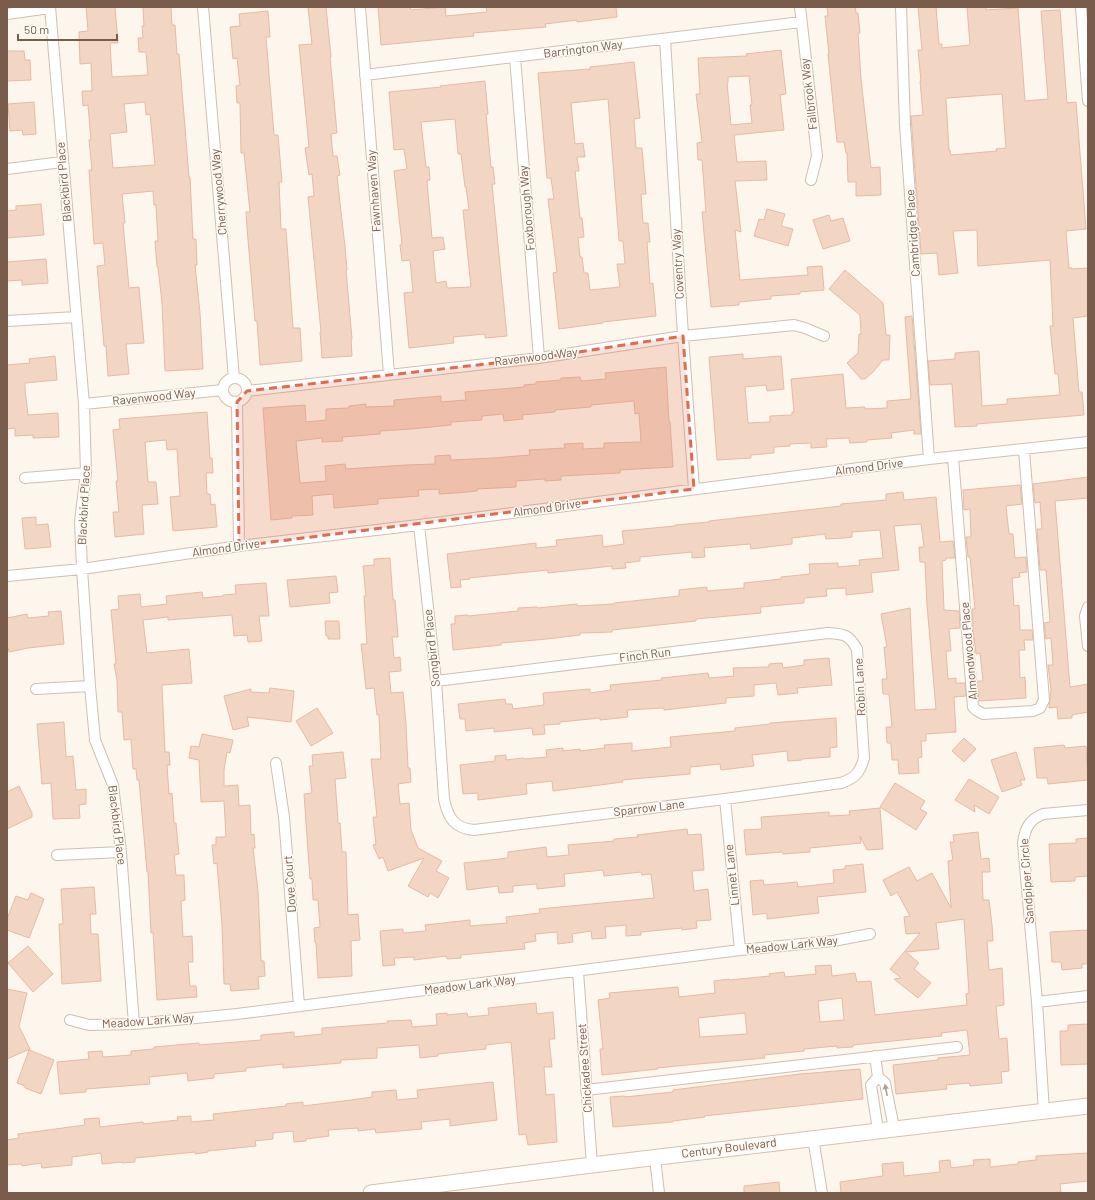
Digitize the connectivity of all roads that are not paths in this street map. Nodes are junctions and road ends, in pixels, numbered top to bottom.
1 (203, 7) edge
2 (360, 7) edge
3 (800, 7) edge
4 (901, 7) edge
5 (1081, 7) edge
6 (50, 8) edge
7 (7, 14) edge
8 (801, 22) junction
9 (666, 39) junction
10 (515, 57) junction
11 (365, 76) junction
12 (1088, 102) edge
13 (62, 162) junction
14 (7, 169) edge
15 (811, 180) dead end
16 (76, 317) junction
17 (7, 321) edge
18 (683, 336) junction
19 (824, 336) dead end
20 (539, 358) junction
21 (388, 374) junction
22 (234, 378) junction
23 (223, 390) junction
24 (247, 391) junction
25 (237, 402) junction
26 (84, 404) junction
27 (1088, 442) edge
28 (1024, 450) junction
29 (953, 457) junction
30 (929, 459) junction
31 (86, 473) junction
32 (25, 478) dead end
33 (694, 489) junction
34 (418, 525) junction
35 (239, 546) junction
36 (82, 569) junction
37 (7, 576) edge
38 (1088, 607) edge
39 (852, 640) joint
40 (1088, 646) edge
41 (436, 681) junction
42 (90, 686) junction
43 (36, 689) dead end
44 (862, 735) joint
45 (276, 763) dead end
46 (442, 771) joint
47 (725, 799) junction
48 (1088, 810) edge
49 (121, 852) junction
50 (57, 855) dead end
51 (870, 934) dead end
52 (740, 950) junction
53 (578, 972) junction
54 (1088, 996) edge
55 (1037, 1002) junction
56 (299, 1006) junction
57 (70, 1020) dead end
58 (134, 1024) junction
59 (956, 1047) dead end
60 (875, 1056) junction
61 (878, 1077) junction
62 (586, 1090) junction
63 (1088, 1106) edge
64 (1044, 1111) junction
65 (894, 1128) junction
66 (878, 1130) junction
67 (813, 1138) junction
68 (655, 1158) junction
69 (592, 1165) junction
70 (391, 1192) edge
71 (370, 1193) edge
72 (659, 1193) edge
73 (822, 1193) edge

1 - 22 street, Cherrywood Way
2 - 11 street, Fawnhaven Way
3 - 8 street, Fallbrook Way
4 - 30 street, Cambridge Place
5 - 12 street
6 - 7 street
6 - 13 street, Blackbird Place
8 - 9 street, Barrington Way
8 - 15 street, Fallbrook Way
9 - 10 street, Barrington Way
9 - 18 street, Coventry Way
10 - 11 street, Barrington Way
10 - 20 street, Foxborough Way
11 - 21 street, Fawnhaven Way
13 - 14 street
13 - 16 street, Blackbird Place
16 - 17 street
16 - 26 street, Blackbird Place
18 - 19 street, Ravenwood Way
18 - 20 street, Ravenwood Way
18 - 33 street, Coventry Way
20 - 21 street, Ravenwood Way
21 - 24 street, Ravenwood Way
22 - 23 street
22 - 24 street
23 - 25 street
23 - 26 street, Ravenwood Way
24 - 25 street
25 - 35 street
26 - 31 street, Blackbird Place
27 - 28 street, Almond Drive
28 - 29 street, Almond Drive
28 - 29 street, Almondwood Place
29 - 30 street, Almond Drive
30 - 33 street, Almond Drive
31 - 32 street
31 - 36 street, Blackbird Place
33 - 34 street, Almond Drive
34 - 35 street, Almond Drive
34 - 41 street, Songbird Place
35 - 36 street, Almond Drive
36 - 37 street, Almond Drive
36 - 42 street, Blackbird Place
38 - 40 street
39 - 41 street, Finch Run
39 - 44 street, Robin Lane
41 - 46 street, Songbird Place
42 - 43 street
42 - 49 street, Blackbird Place
44 - 47 street, Sparrow Lane
45 - 56 street, Dove Court
46 - 47 street, Sparrow Lane
47 - 52 street, Linnet Lane
48 - 55 street, Sandpiper Circle
49 - 50 street
49 - 58 street, Blackbird Place
51 - 52 street, Meadow Lark Way
52 - 53 street, Meadow Lark Way
53 - 56 street, Meadow Lark Way
53 - 62 street, Chickadee Street
54 - 55 street
55 - 64 street, Sandpiper Circle
56 - 58 street, Meadow Lark Way
57 - 58 street, Meadow Lark Way
59 - 60 street
60 - 61 street
60 - 62 street
65 -> 61 street
61 - 66 street
62 - 69 street, Chickadee Street
63 - 64 street, Century Boulevard
64 - 65 street, Century Boulevard
65 - 66 street, Century Boulevard
66 - 67 street, Century Boulevard
67 - 68 street, Century Boulevard
67 - 73 street
68 - 69 street, Century Boulevard
68 - 72 street
69 - 70 street, Century Boulevard
70 - 71 street, Century Boulevard

